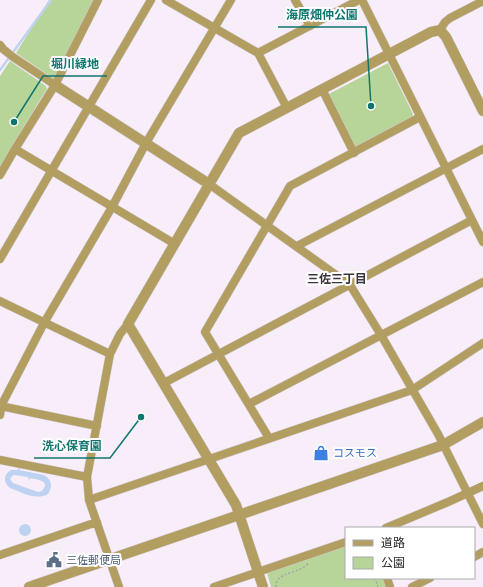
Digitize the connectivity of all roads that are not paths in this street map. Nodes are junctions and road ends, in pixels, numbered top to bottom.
1 (98, 0) edge
2 (151, 0) edge
3 (166, 0) edge
4 (231, 0) edge
5 (296, 0) edge
6 (361, 0) edge
7 (483, 1) edge
8 (310, 26) junction
9 (215, 28) junction
10 (440, 30) junction
11 (2, 47) edge
12 (258, 53) junction
13 (389, 54) junction
14 (55, 85) junction
15 (322, 89) junction
16 (89, 106) junction
17 (287, 108) junction
18 (483, 111) edge
19 (420, 117) junction
20 (146, 144) junction
21 (15, 149) junction
22 (483, 149) edge
23 (354, 153) junction
24 (446, 168) junction
25 (52, 171) junction
26 (0, 175) edge
27 (209, 184) junction
28 (112, 207) junction
29 (472, 220) junction
30 (267, 225) junction
31 (483, 242) edge
32 (175, 244) junction
33 (297, 246) junction
34 (0, 259) edge
35 (483, 282) edge
36 (350, 285) junction
37 (0, 301) edge
38 (44, 323) junction
39 (128, 324) junction
40 (381, 335) junction
41 (483, 343) edge
42 (110, 354) junction
43 (219, 354) junction
44 (164, 383) junction
45 (412, 390) junction
46 (249, 404) junction
47 (0, 409) edge
48 (483, 422) edge
49 (97, 426) junction
50 (269, 438) junction
51 (444, 445) junction
52 (209, 459) junction
53 (0, 460) edge
54 (87, 477) junction
55 (483, 486) edge
56 (468, 493) junction
57 (89, 500) junction
58 (239, 515) junction
59 (97, 522) junction
60 (483, 524) edge
61 (388, 527) edge
62 (345, 542) edge
63 (0, 555) edge
64 (110, 559) junction
65 (258, 572) junction
66 (428, 579) edge
67 (29, 587) edge
68 (119, 587) edge
69 (214, 587) edge
70 (263, 587) edge
71 (412, 587) edge

1 - 14 street
2 - 16 street
3 - 9 street
4 - 9 street
5 - 8 street
6 - 8 street
6 - 13 street
7 - 10 street
8 - 12 street
9 - 12 street
9 - 20 street
10 - 13 street
10 - 18 street
11 - 14 street
12 - 17 street
13 - 15 street
13 - 19 street
14 - 16 street
14 - 21 street
15 - 17 street
15 - 23 street
16 - 20 street
16 - 25 street
17 - 27 street
19 - 23 street
19 - 24 street
20 - 27 street
20 - 28 street
21 - 25 street
21 - 26 street
22 - 24 street
23 - 30 street
24 - 29 street
24 - 33 street
25 - 28 street
25 - 34 street
27 - 30 street
27 - 32 street
28 - 32 street
28 - 38 street
29 - 31 street
29 - 36 street
30 - 33 street
30 - 43 street
32 - 39 street
33 - 36 street
35 - 40 street
36 - 40 street
36 - 43 street
37 - 38 street
38 - 42 street
38 - 47 street
39 - 42 street
39 - 44 street
40 - 45 street
40 - 46 street
41 - 45 street
42 - 49 street
43 - 44 street
43 - 46 street
44 - 52 street
45 - 50 street
45 - 51 street
46 - 50 street
47 - 49 street
48 - 51 street
49 - 54 street
50 - 52 street
51 - 56 street
51 - 58 street
52 - 57 street
52 - 58 street
53 - 54 street
54 - 57 street
55 - 56 street
56 - 60 street
56 - 61 street
57 - 59 street
58 - 64 street
58 - 65 street
59 - 63 street
59 - 64 street
62 - 65 street
64 - 67 street
64 - 68 street
65 - 69 street
65 - 70 street
66 - 71 street

